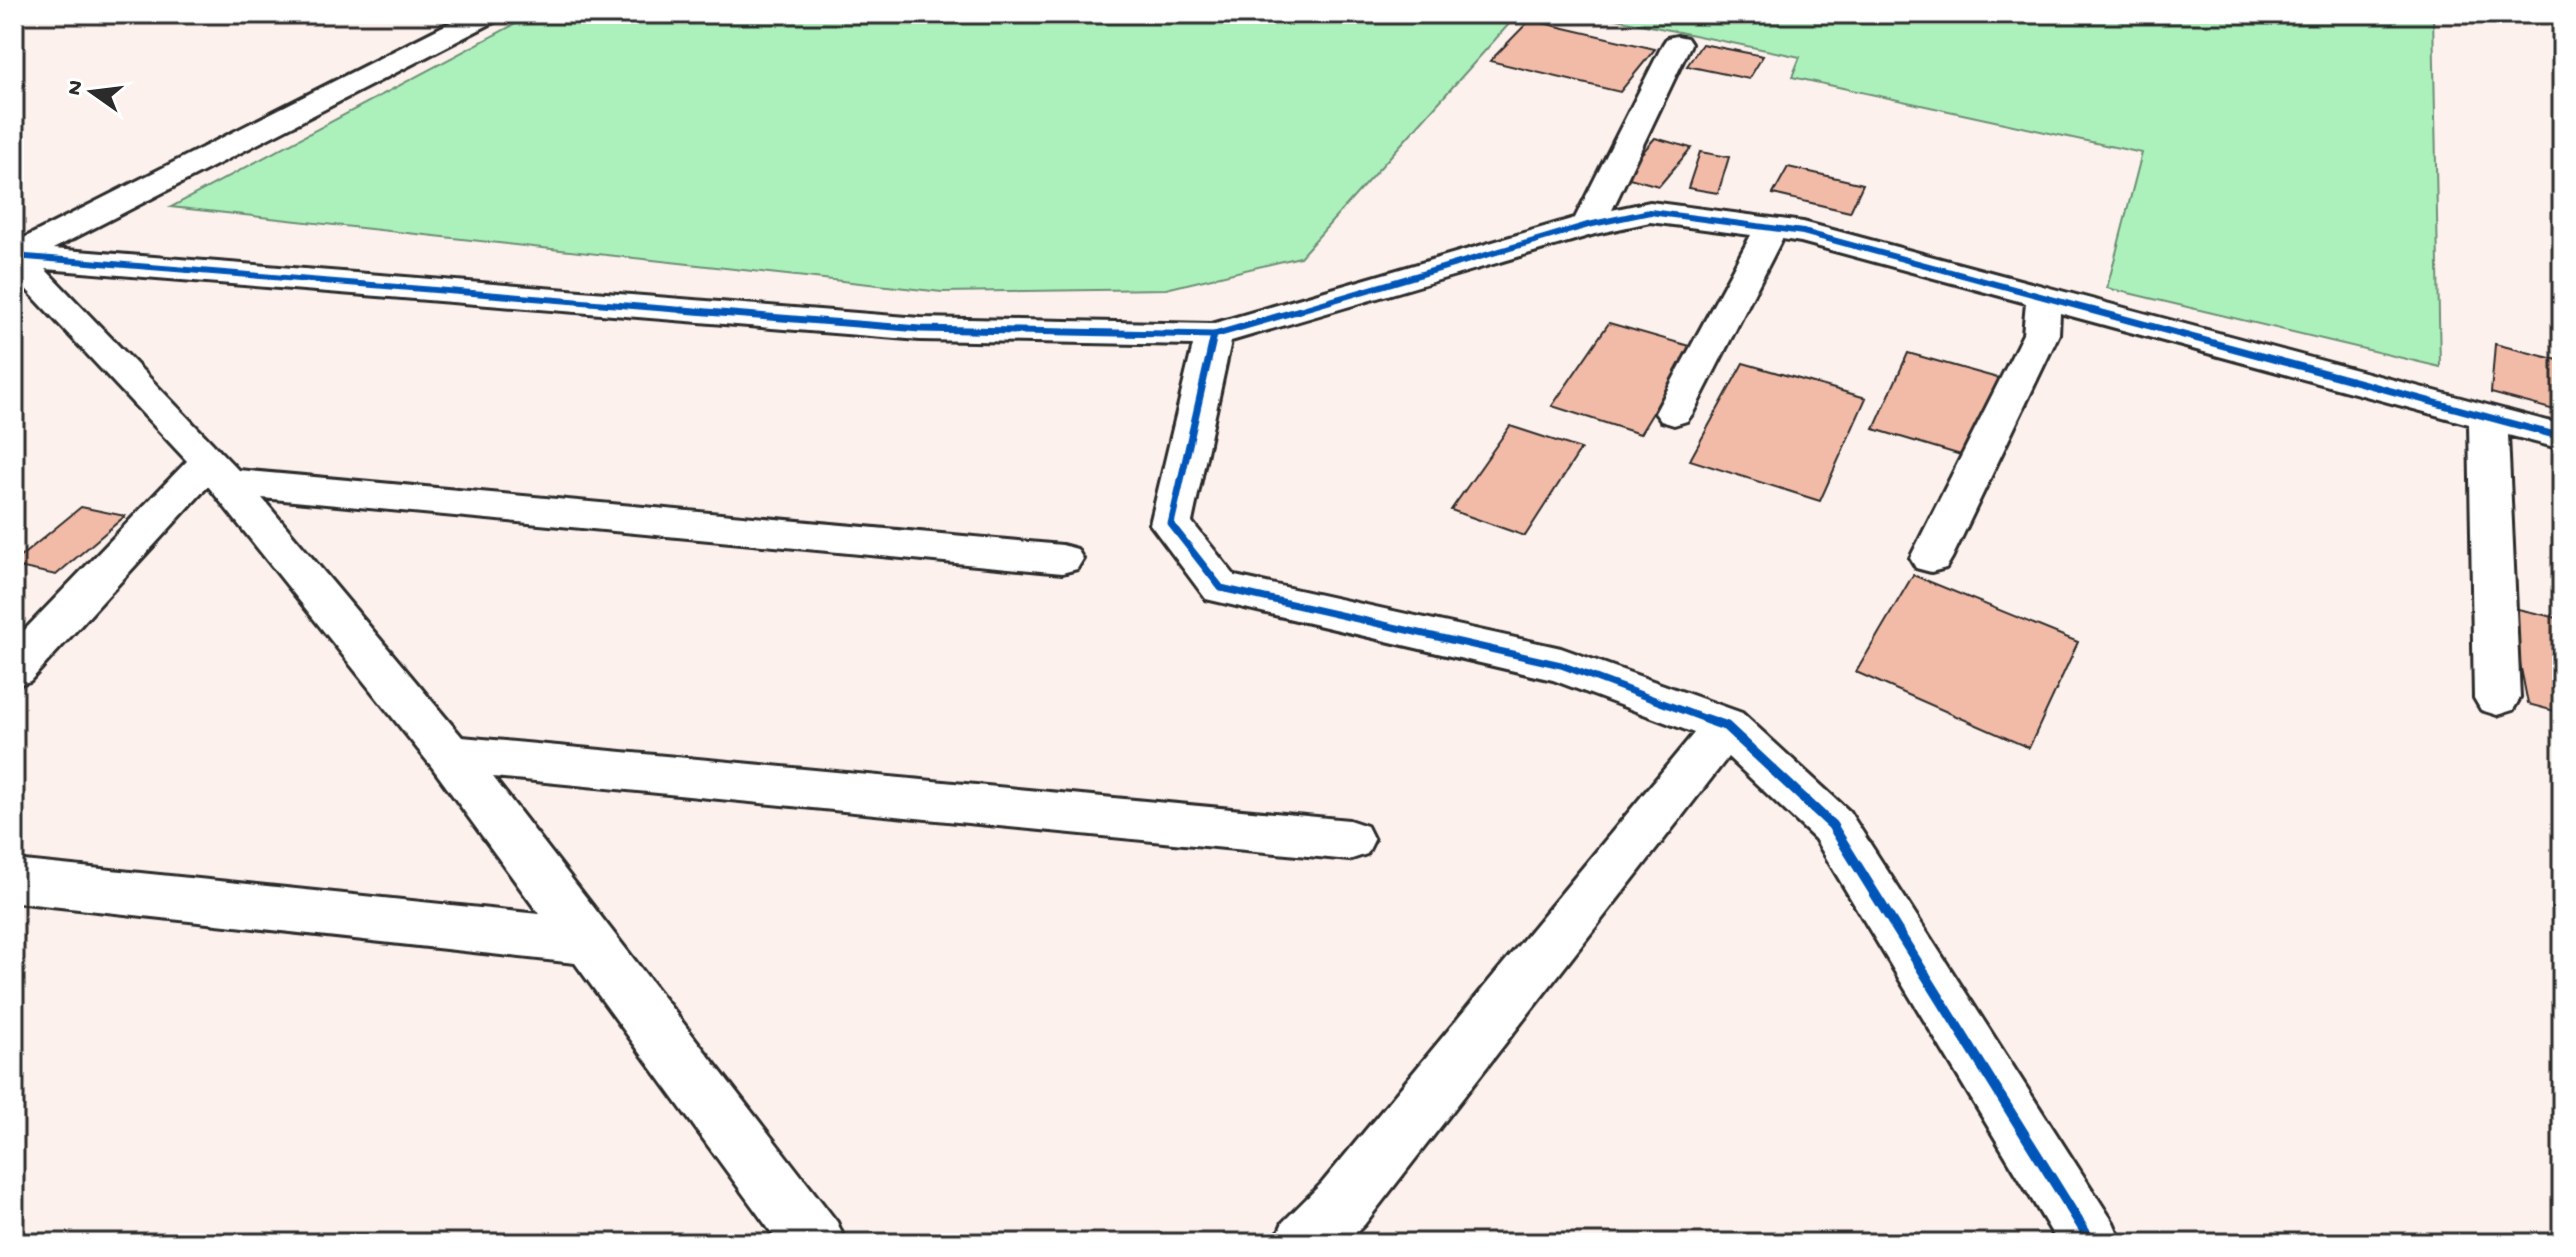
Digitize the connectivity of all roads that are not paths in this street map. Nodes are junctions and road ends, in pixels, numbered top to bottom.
1 (488, 14) edge
2 (1677, 44) dead end
3 (1588, 225) junction
4 (1771, 228) junction
5 (14, 256) edge
6 (2044, 298) junction
7 (1214, 335) junction
8 (1674, 413) dead end
9 (2488, 419) junction
10 (2562, 437) edge
11 (218, 472) junction
12 (1931, 558) dead end
13 (1062, 559) dead end
14 (14, 669) edge
15 (2497, 698) dead end
16 (1726, 726) junction
17 (449, 754) junction
18 (1349, 840) dead end
19 (14, 881) edge
20 (590, 942) junction
21 (816, 1243) edge
22 (1304, 1243) edge
23 (2092, 1243) edge

1 - 5 street
2 - 3 street
3 - 4 street
3 - 7 street
4 - 6 street
4 - 8 street
5 - 7 street
5 - 11 street
6 - 9 street
6 - 12 street
7 - 16 street
9 - 10 street
9 - 15 street
11 - 13 street
11 - 14 street
11 - 17 street
16 - 22 street
16 - 23 street
17 - 18 street
17 - 20 street
19 - 20 street
20 - 21 street

